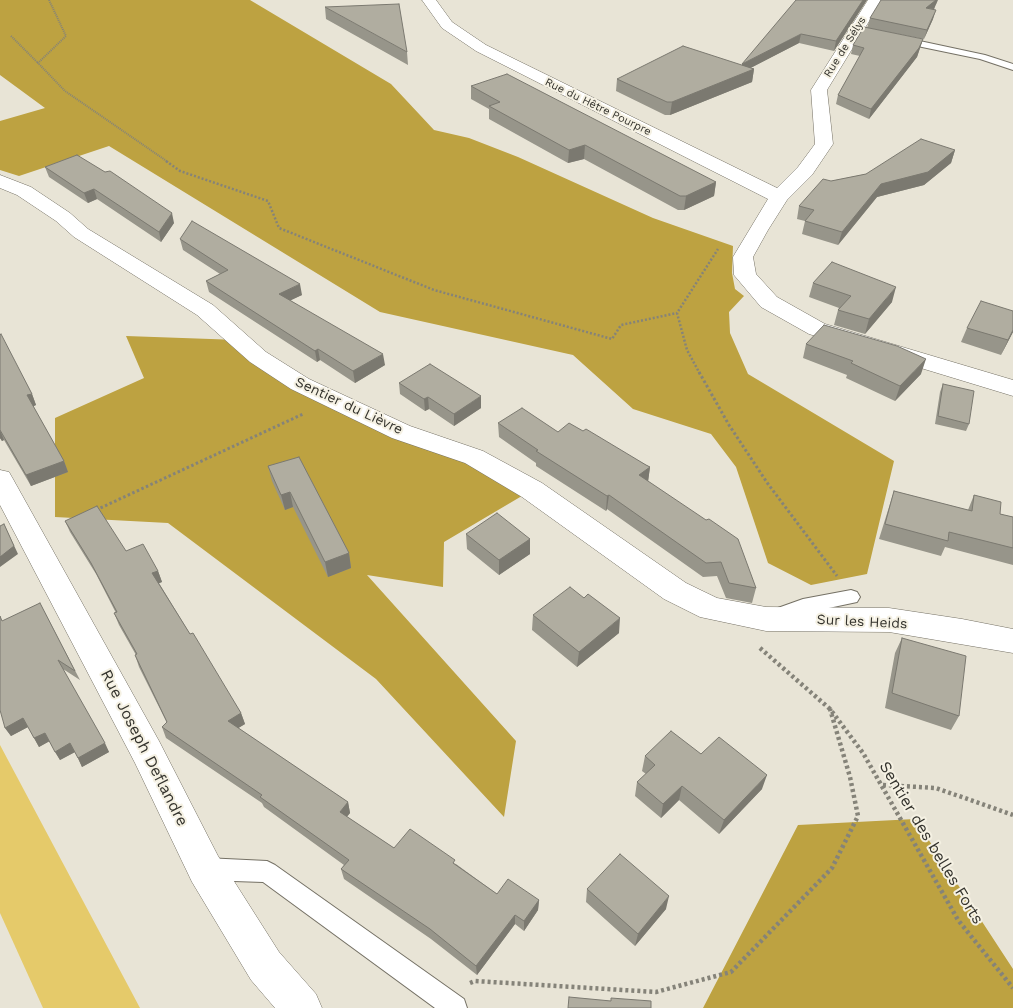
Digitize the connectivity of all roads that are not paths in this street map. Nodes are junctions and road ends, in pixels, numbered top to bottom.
1 (429, 0) edge
2 (875, 0) edge
3 (887, 37) edge
4 (1013, 67) edge
5 (0, 181) edge
6 (779, 198) junction
7 (1013, 388) edge
8 (0, 480) edge
9 (851, 597) road end
10 (711, 608) joint
11 (760, 631) junction
12 (1013, 641) edge
13 (205, 869) junction
14 (448, 1003) edge
15 (302, 1008) edge

1 - 6 street, Rue du Hêtre Pourpre
2 - 6 street, Rue de Sélys
3 - 4 lane
5 - 10 street, Sentier du Lièvre
6 - 7 street
8 - 13 street, Rue Joseph Deflandre
9 - 11 lane
10 - 11 street, Sur les Heids
11 - 12 street, Sur les Heids
13 - 14 lane
13 - 15 street, Rue Joseph Deflandre

